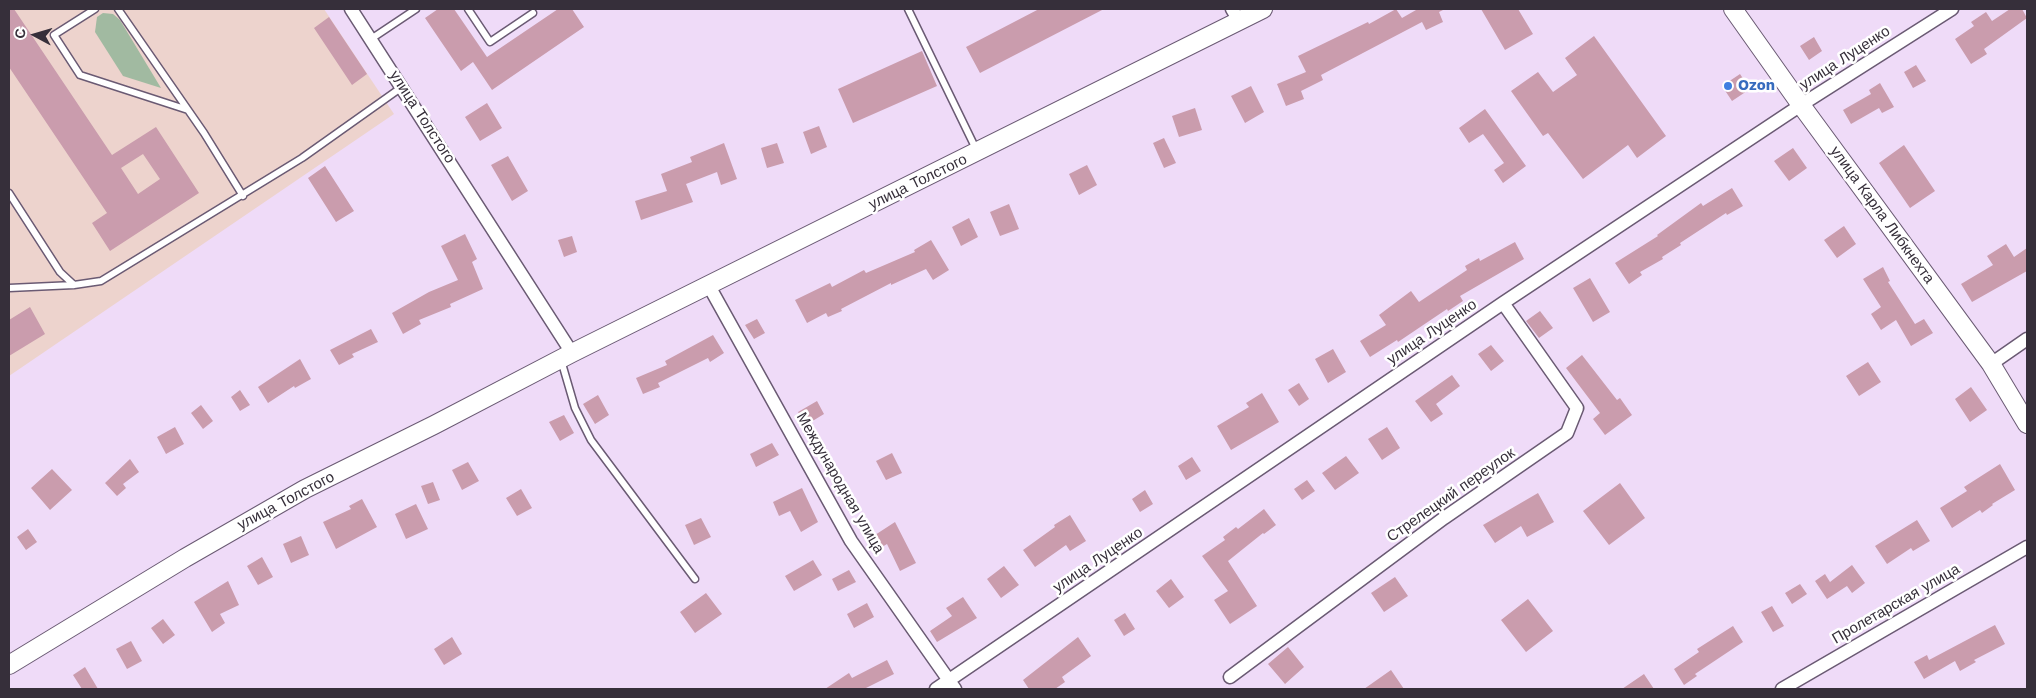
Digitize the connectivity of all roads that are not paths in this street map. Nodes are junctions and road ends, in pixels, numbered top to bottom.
1 (95, 9) edge
2 (118, 9) edge
3 (351, 9) edge
4 (416, 9) edge
5 (468, 9) edge
6 (908, 9) edge
7 (1263, 9) edge
8 (1733, 9) edge
9 (1952, 9) edge
10 (533, 13) dead end
11 (1236, 15) edge
12 (371, 39) junction
13 (402, 87) junction
14 (1801, 105) junction
15 (188, 110) junction
16 (978, 153) junction
17 (9, 193) edge
18 (243, 196) junction
19 (74, 285) junction
20 (709, 286) junction
21 (9, 288) edge
22 (1503, 303) junction
23 (2027, 339) edge
24 (566, 356) junction
25 (1991, 364) junction
26 (2027, 424) edge
27 (2027, 547) edge
28 (695, 579) dead end
29 (9, 665) edge
30 (1230, 677) dead end
31 (952, 685) edge
32 (936, 689) edge
33 (1782, 689) edge

1 - 15 lane
2 - 15 lane
3 - 12 street, улица Толстого
4 - 12 lane
5 - 10 lane
6 - 16 lane
7 - 11 main road, улица Толстого
8 - 14 main road, улица Карла Либкнехта
9 - 14 street, улица Луценко
11 - 16 main road, улица Толстого
12 - 13 street, улица Толстого
13 - 18 lane
13 - 24 street, улица Толстого
14 - 22 street, улица Луценко
14 - 25 main road, улица Карла Либкнехта
15 - 18 lane
16 - 20 main road, улица Толстого
17 - 19 lane
18 - 19 lane
19 - 21 lane
20 - 24 main road, улица Толстого
20 - 31 street, Международная улица
22 - 30 street, Стрелецкий переулок
22 - 31 street, улица Луценко
23 - 25 street
24 - 28 lane
24 - 29 main road, улица Толстого
25 - 26 main road, улица Карла Либкнехта
27 - 33 street, Пролетарская улица
31 - 32 street, улица Луценко

